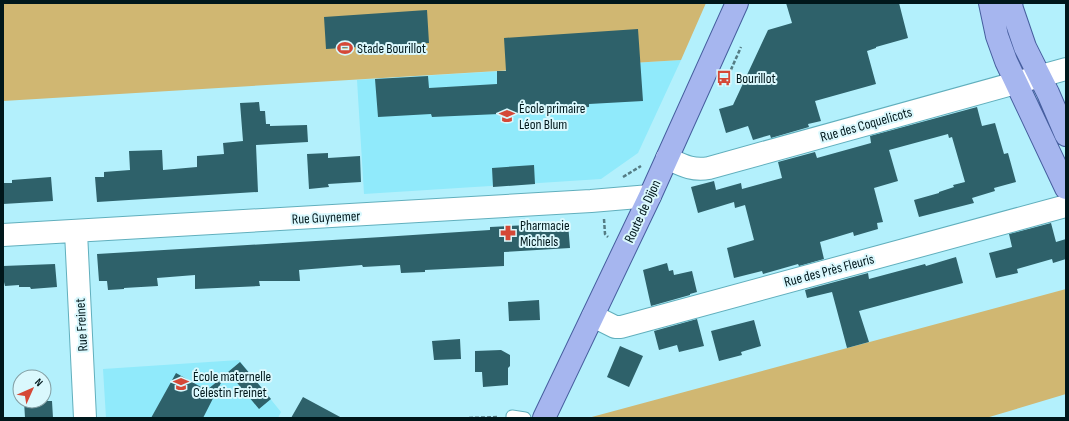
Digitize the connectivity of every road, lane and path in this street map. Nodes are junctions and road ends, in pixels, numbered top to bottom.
1 (737, 3) edge
2 (990, 3) edge
3 (1011, 3) edge
4 (1066, 69) edge
5 (1039, 76) junction
6 (1016, 82) junction
7 (1066, 135) edge
8 (667, 158) junction
9 (1066, 188) edge
10 (650, 196) junction
11 (1066, 206) edge
12 (76, 232) junction
13 (3, 235) edge
14 (593, 316) junction
15 (512, 417) edge
16 (86, 418) edge
17 (469, 418) edge
18 (525, 418) edge
19 (544, 418) edge

1 - 8 main road, Route de Dijon
2 - 6 main road
3 - 5 main road
4 - 5 street, Rue des Coquelicots
5 - 6 street, Rue des Coquelicots
5 - 7 main road
6 - 8 street, Rue des Coquelicots
6 - 9 main road
8 - 10 main road, Route de Dijon
10 - 12 street, Rue Guynemer
10 - 14 main road, Route de Dijon
11 - 14 street, Rue des Près Fleuris
12 - 13 street, Rue Guynemer
12 - 16 street, Rue Freinet
14 - 19 main road, Route de Dijon
15 - 17 path
15 - 18 lane

